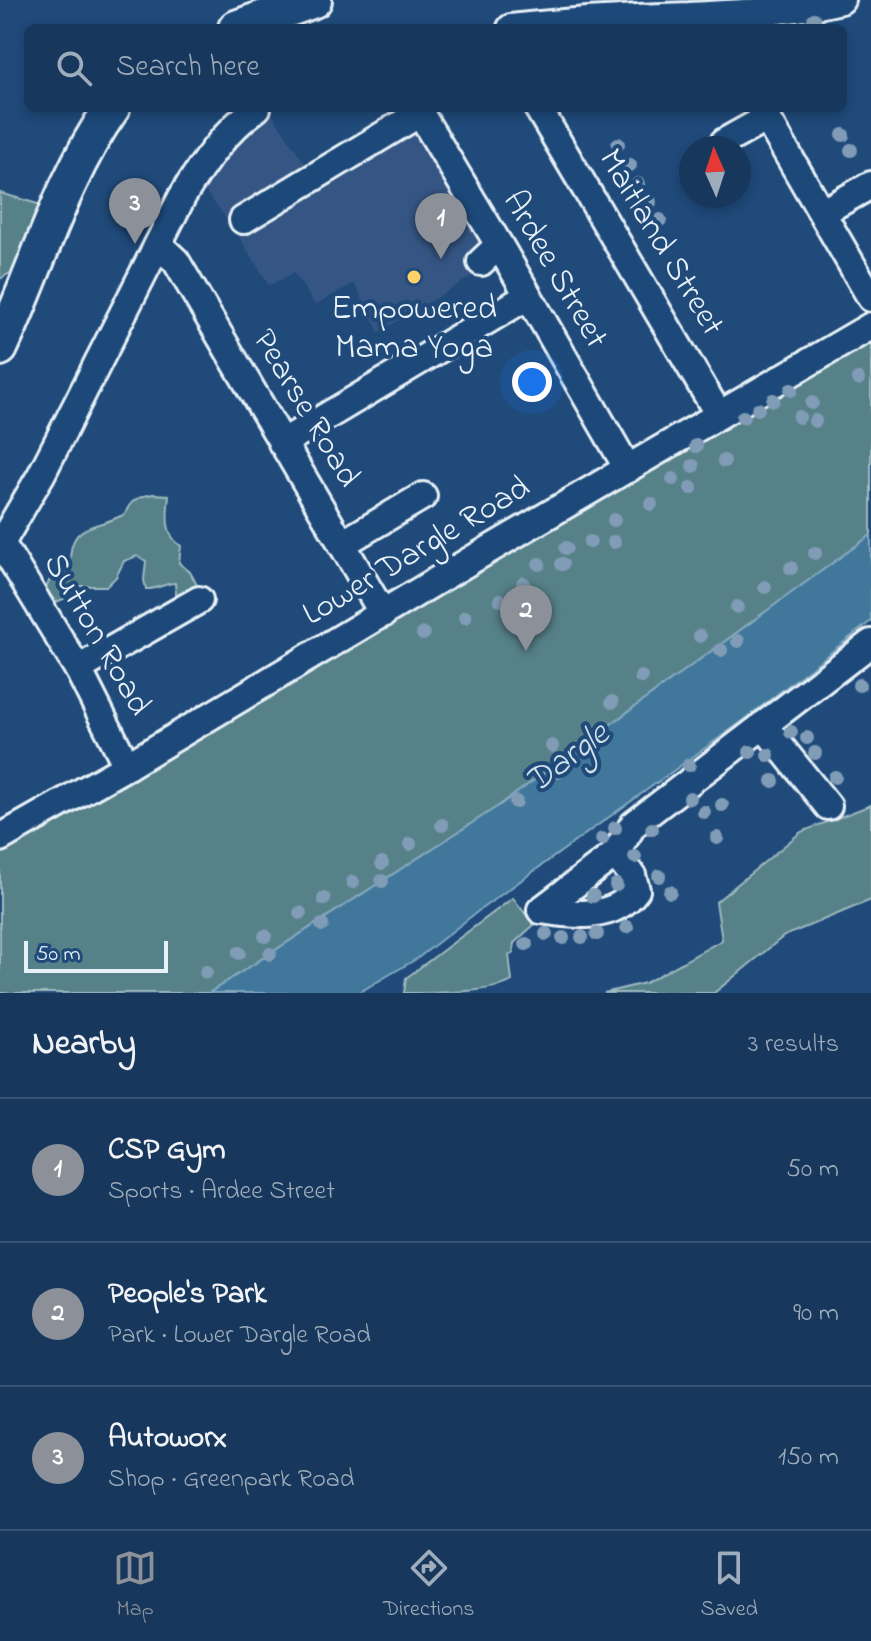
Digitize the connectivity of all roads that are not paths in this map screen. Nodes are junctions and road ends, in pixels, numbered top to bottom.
1 (314, 0) edge
2 (841, 0) edge
3 (710, 21) edge
4 (247, 24) edge
5 (553, 24) edge
6 (109, 112) edge
7 (251, 112) edge
8 (416, 112) edge
9 (419, 112) edge
10 (540, 112) edge
11 (764, 113) edge
12 (732, 136) edge
13 (871, 185) edge
14 (823, 212) junction
15 (243, 220) dead end
16 (159, 245) junction
17 (528, 296) junction
18 (871, 298) edge
19 (9, 305) edge
20 (871, 326) edge
21 (0, 348) edge
22 (719, 415) junction
23 (282, 443) junction
24 (628, 469) junction
25 (423, 496) dead end
26 (0, 543) edge
27 (342, 544) junction
28 (199, 600) dead end
29 (383, 614) junction
30 (871, 643) edge
31 (78, 669) junction
32 (763, 725) junction
33 (127, 766) junction
34 (828, 806) dead end
35 (0, 838) edge
36 (615, 854) dead end

1 - 4 main road
2 - 3 street
3 - 5 street
6 - 19 main road
7 - 16 street
8 - 15 street
9 - 17 street, Ardee Street
10 - 22 street, Maitland Street
11 - 12 street
11 - 14 street
13 - 14 street
14 - 18 street
16 - 23 street, Pearse Road
16 - 26 street
17 - 23 street
17 - 24 street, Ardee Street
19 - 21 main road
20 - 22 street, Lower Dargle Road
22 - 24 street, Lower Dargle Road
23 - 27 street, Pearse Road
24 - 29 street, Lower Dargle Road
25 - 27 street
26 - 31 street, Sutton Road
27 - 29 street, Pearse Road
28 - 31 street
29 - 33 street, Lower Dargle Road
30 - 32 street
31 - 33 street, Sutton Road
32 - 34 street
32 - 36 street
33 - 35 street, Lower Dargle Road

